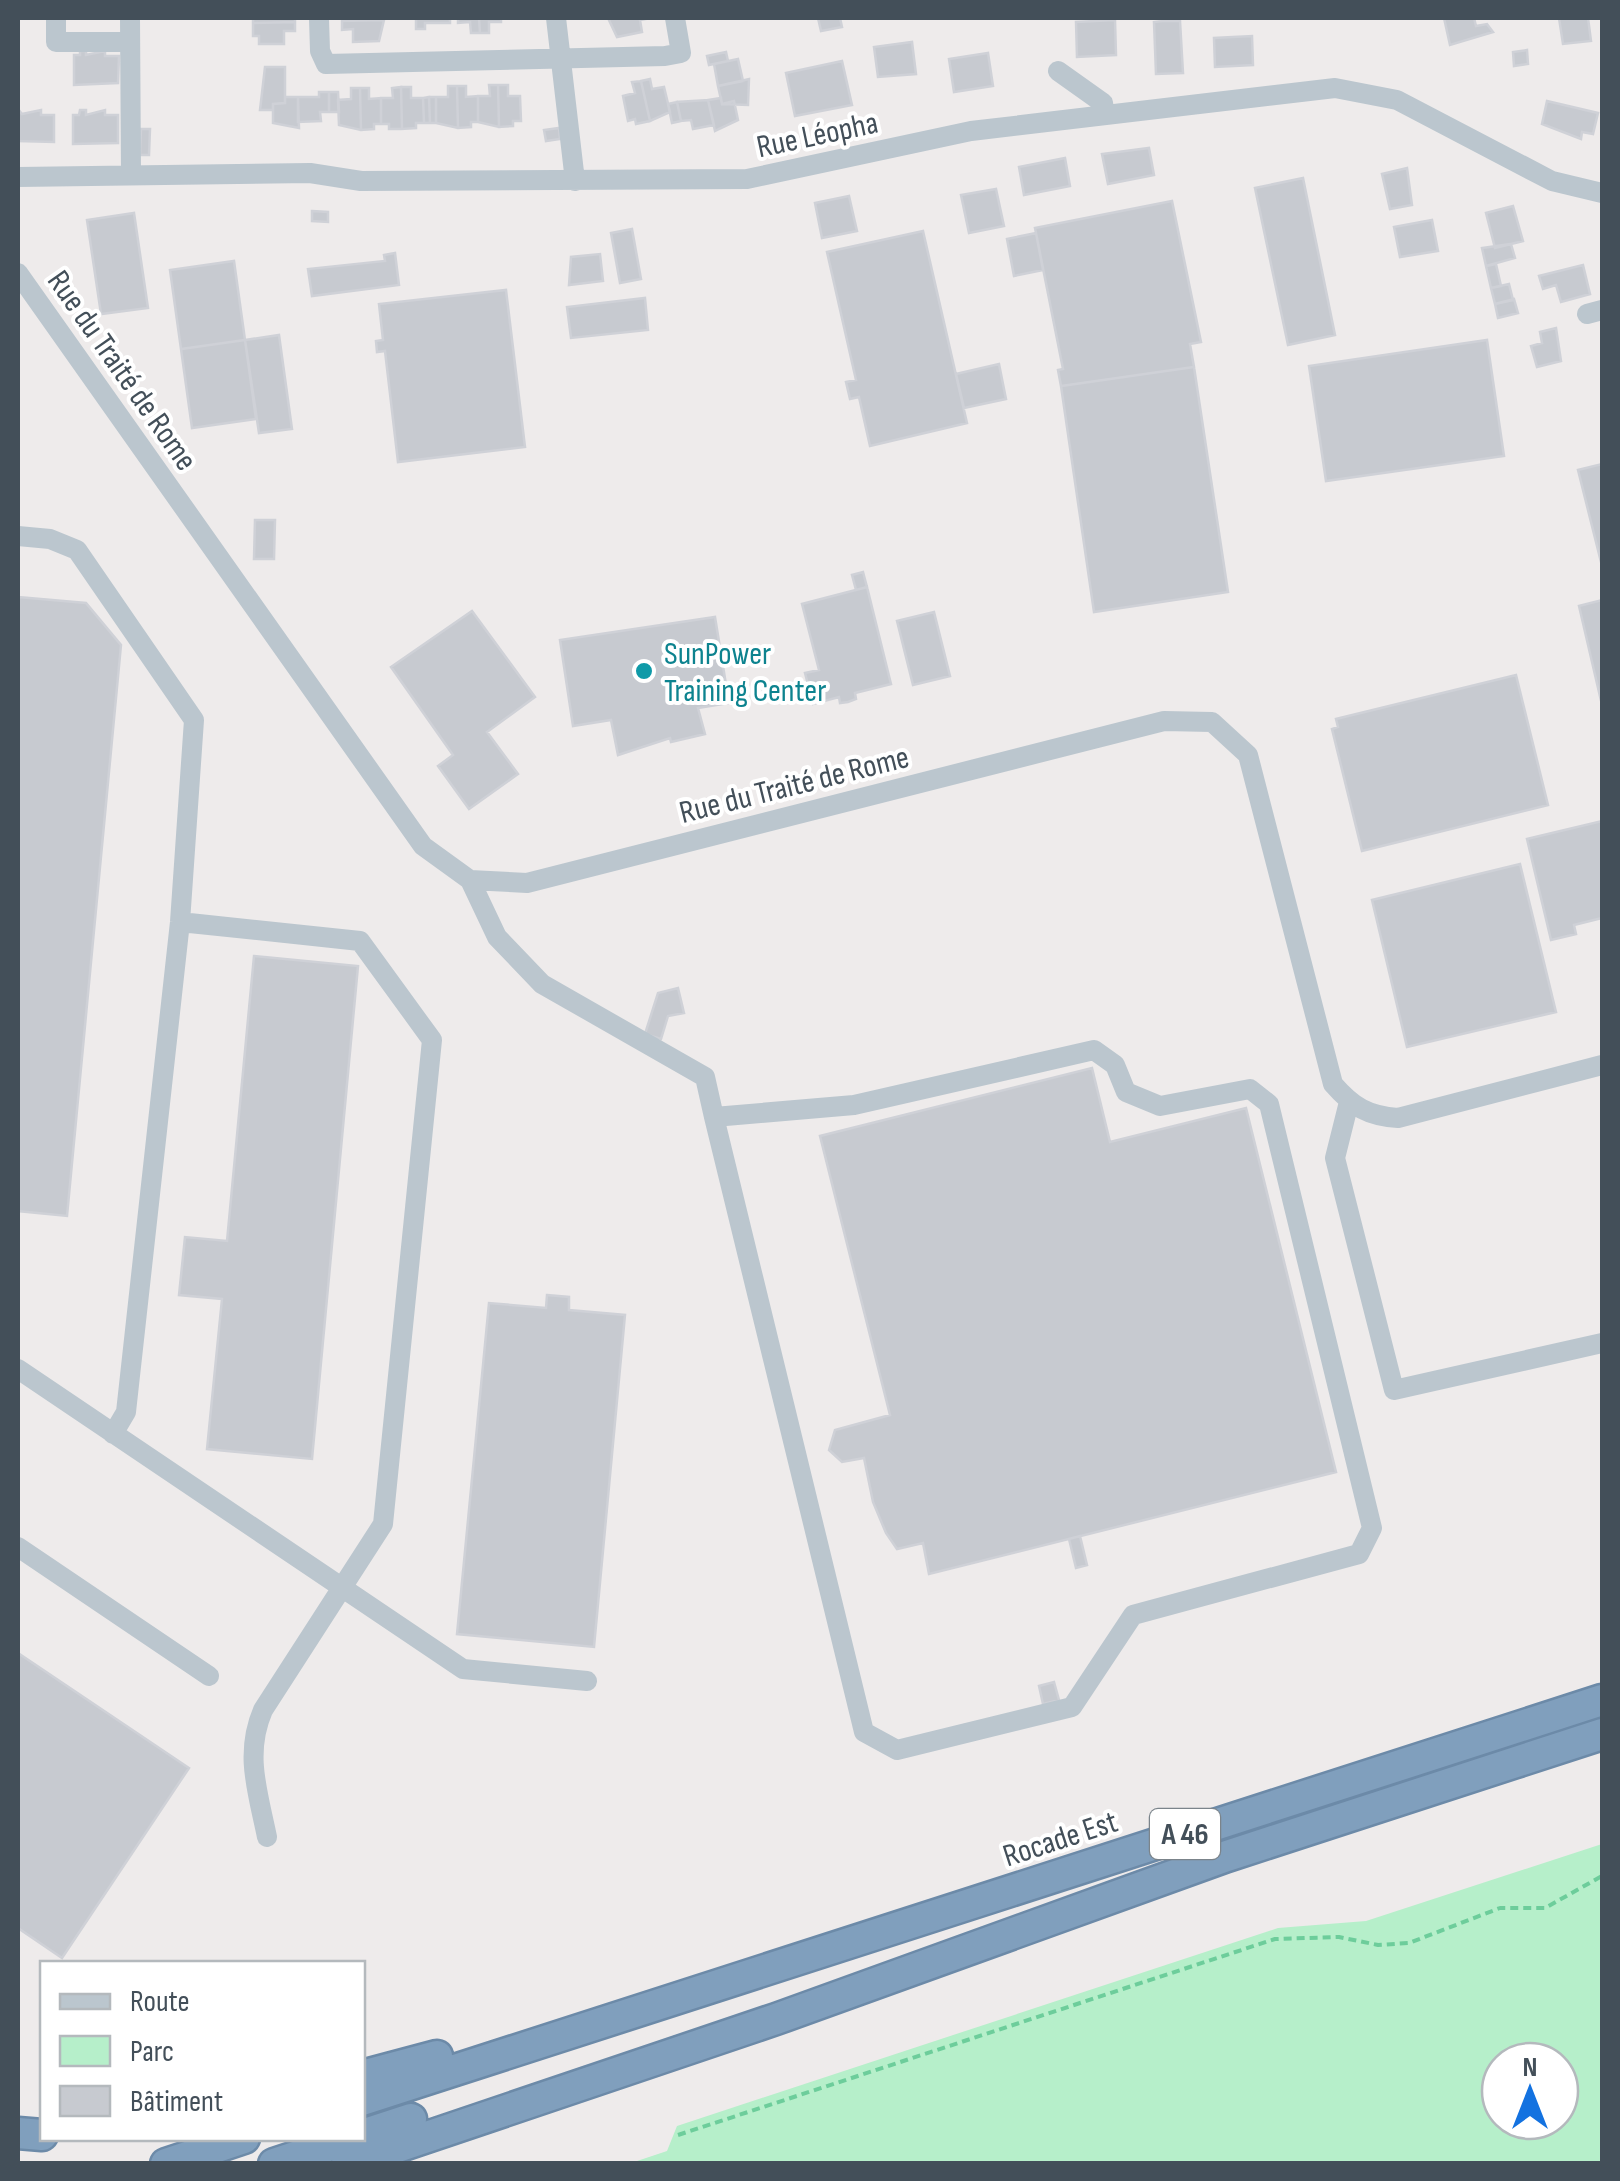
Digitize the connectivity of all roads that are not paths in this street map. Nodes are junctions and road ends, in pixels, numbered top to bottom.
1 (56, 18) edge
2 (130, 18) edge
3 (319, 18) edge
4 (556, 18) edge
5 (675, 18) edge
6 (130, 42) junction
7 (561, 60) junction
8 (1058, 71) dead end
9 (1105, 116) junction
10 (131, 175) junction
11 (18, 177) edge
12 (575, 181) junction
13 (1602, 193) edge
14 (18, 273) edge
15 (18, 536) edge
16 (470, 880) junction
17 (180, 922) junction
18 (1602, 1065) edge
19 (1349, 1102) junction
20 (714, 1117) junction
21 (1602, 1343) edge
22 (18, 1369) edge
23 (113, 1434) junction
24 (18, 1548) edge
25 (343, 1590) junction
26 (208, 1676) dead end
27 (587, 1681) dead end
28 (1602, 1700) edge
29 (1602, 1734) edge
30 (267, 1836) dead end
31 (1124, 1892) junction
32 (496, 2057) junction
33 (365, 2075) edge
34 (365, 2099) edge
35 (365, 2134) edge
36 (235, 2141) edge
37 (343, 2141) edge
38 (166, 2164) edge
39 (274, 2164) edge
40 (347, 2164) edge

1 - 6 street
2 - 6 street
3 - 7 street
4 - 7 street
5 - 7 street
6 - 10 street
7 - 12 street
8 - 9 street
9 - 12 street, Rue Léopha
9 - 13 street, Rue Léopha
10 - 11 street, Rue Léopha
10 - 12 street, Rue Léopha
14 - 16 street, Rue du Traité de Rome
15 - 17 street
16 - 19 street, Rue du Traité de Rome
16 - 20 street
17 - 23 street
17 - 25 street
18 - 19 street
19 - 21 street
20 - 20 street
22 - 23 street
23 - 25 street
24 - 26 street
25 - 27 street
25 - 30 street
28 - 32 highway, Rocade Est / A 46
29 - 31 highway, A 46
31 - 35 highway, A 46
31 - 40 highway
32 - 33 highway
32 - 34 highway, A 46
36 - 38 highway
37 - 39 highway

